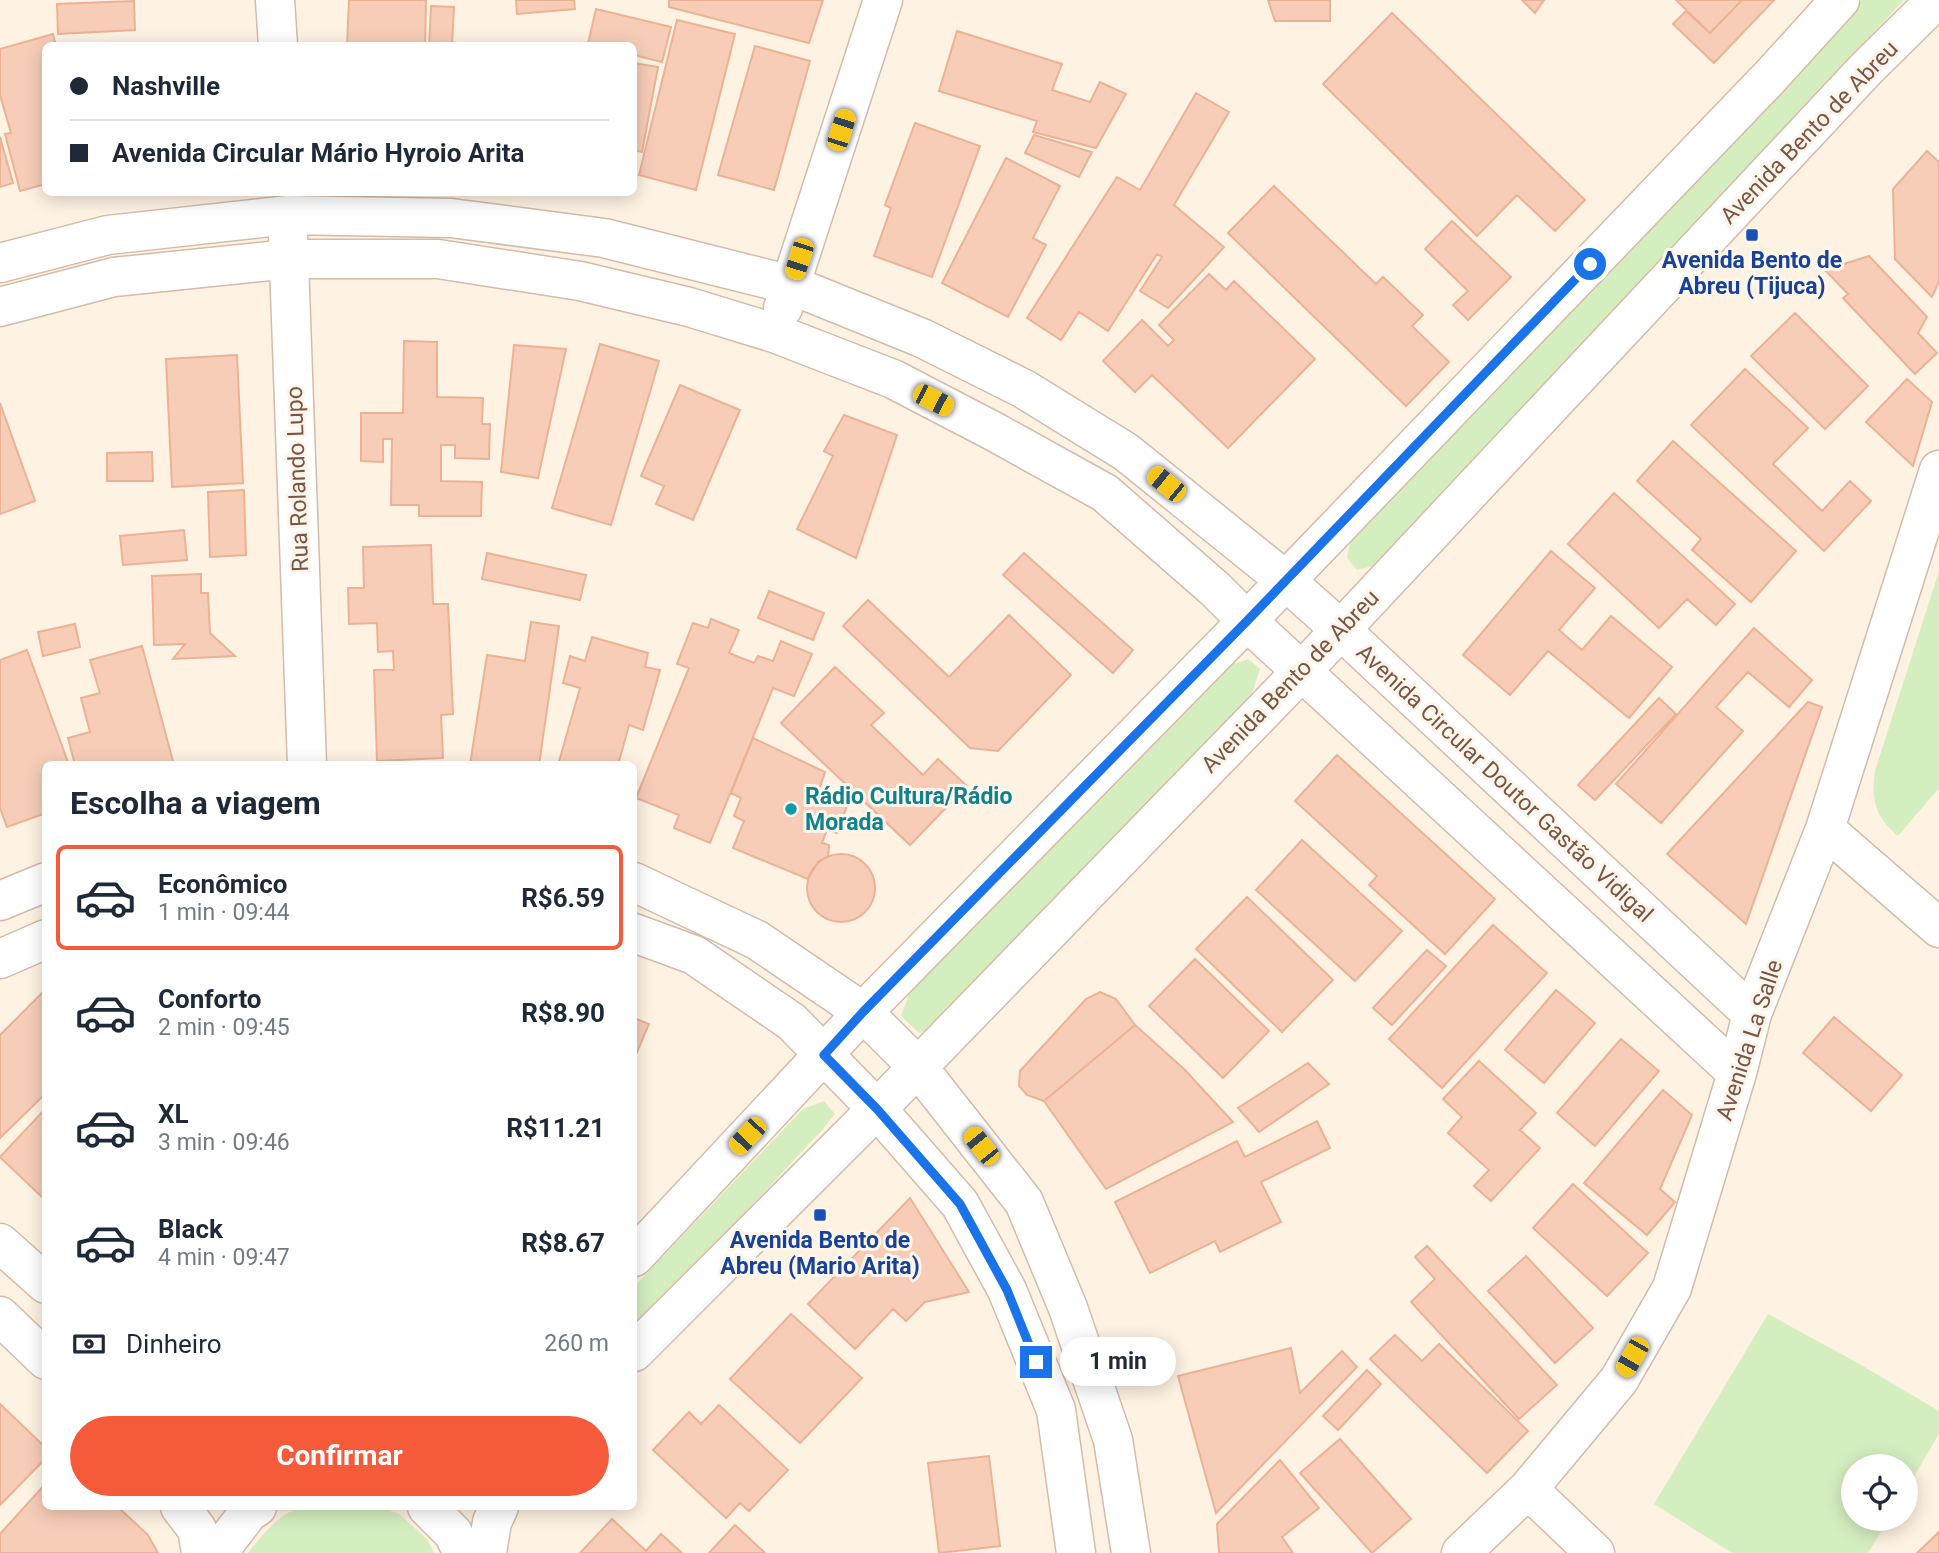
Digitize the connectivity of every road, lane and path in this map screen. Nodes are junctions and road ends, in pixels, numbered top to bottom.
1 (275, 0) edge
2 (883, 0) edge
3 (1840, 0) edge
4 (1936, 0) edge
5 (278, 42) edge
6 (287, 204) edge
7 (289, 259) junction
8 (0, 262) edge
9 (791, 285) junction
10 (0, 307) edge
11 (774, 333) junction
12 (1939, 470) edge
13 (1285, 580) junction
14 (1247, 621) junction
15 (1340, 630) junction
16 (1302, 671) junction
17 (307, 761) edge
18 (1825, 829) junction
19 (637, 883) edge
20 (42, 884) edge
21 (0, 901) edge
22 (1939, 928) edge
23 (637, 934) edge
24 (42, 941) edge
25 (0, 959) edge
26 (863, 1012) junction
27 (1752, 1014) junction
28 (824, 1055) junction
29 (917, 1066) junction
30 (1737, 1073) junction
31 (877, 1109) junction
32 (0, 1242) edge
33 (637, 1254) edge
34 (42, 1280) edge
35 (0, 1316) edge
36 (637, 1349) edge
37 (42, 1356) edge
38 (1528, 1489) junction
39 (182, 1510) edge
40 (251, 1510) edge
41 (431, 1510) edge
42 (498, 1510) edge
43 (201, 1553) edge
44 (220, 1553) edge
45 (463, 1553) edge
46 (487, 1553) edge
47 (1076, 1553) edge
48 (1131, 1553) edge
49 (1461, 1553) edge
50 (1595, 1553) edge

1 - 5 street
2 - 9 street
3 - 13 street
4 - 15 street, Avenida Bento de Abreu
6 - 7 street, Rua Rolando Lupo
6 - 8 street, Avenida Circular Doutor Gastão Vidigal
6 - 9 street, Avenida Circular Doutor Gastão Vidigal
7 - 10 street
7 - 11 street
7 - 17 street, Rua Rolando Lupo
9 - 11 street
9 - 13 street, Avenida Circular Doutor Gastão Vidigal
11 - 14 street
12 - 18 street, Avenida La Salle
13 - 14 street
13 - 15 street, Avenida Circular Doutor Gastão Vidigal
14 - 16 street
14 - 26 street
15 - 16 street, Avenida Bento de Abreu
15 - 27 street, Avenida Circular Doutor Gastão Vidigal
16 - 29 street, Avenida Bento de Abreu
16 - 30 street
18 - 22 street
18 - 27 street, Avenida La Salle
19 - 26 street
20 - 21 street
23 - 28 street
24 - 25 street
26 - 28 street
26 - 29 street
27 - 30 street, Avenida La Salle
28 - 31 street
28 - 33 street
29 - 31 street, Avenida Bento de Abreu
29 - 48 street
30 - 38 street, Avenida La Salle
31 - 36 street, Avenida Bento de Abreu
31 - 47 street
32 - 34 street
35 - 37 street
38 - 49 street, Avenida La Salle
38 - 50 street
39 - 43 street
40 - 44 street
41 - 45 street
42 - 46 street

